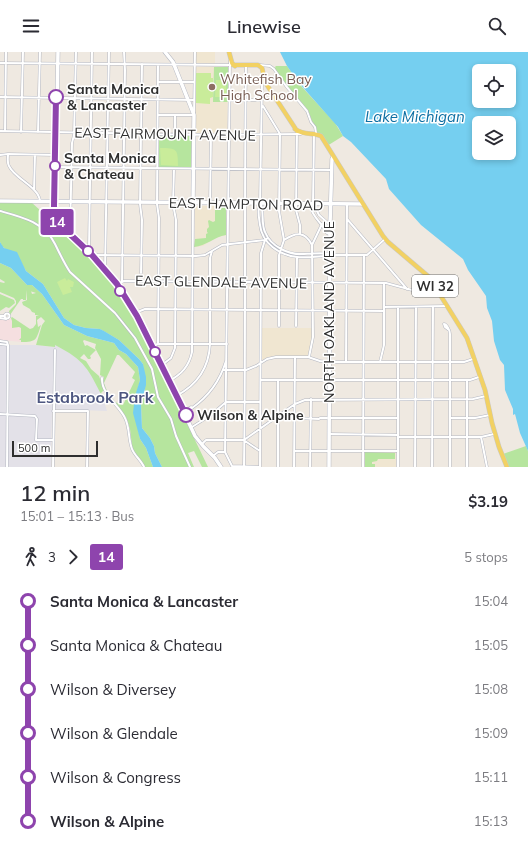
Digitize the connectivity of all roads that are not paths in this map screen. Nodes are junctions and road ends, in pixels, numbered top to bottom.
1 (6, 52) edge
2 (23, 52) edge
3 (40, 52) edge
4 (57, 52) edge
5 (76, 52) edge
6 (92, 52) edge
7 (109, 52) edge
8 (124, 52) edge
9 (165, 52) edge
10 (195, 52) edge
11 (229, 52) edge
12 (0, 63) edge
13 (6, 63) junction
14 (23, 63) junction
15 (40, 63) junction
16 (57, 63) junction
17 (233, 63) junction
18 (76, 64) junction
19 (92, 64) junction
20 (108, 64) junction
21 (125, 64) junction
22 (142, 64) junction
23 (158, 65) junction
24 (172, 65) junction
25 (195, 65) junction
26 (246, 66) junction
27 (261, 67) junction
28 (264, 78) junction
29 (158, 82) junction
30 (181, 82) junction
31 (194, 82) junction
32 (0, 97) edge
33 (5, 97) junction
34 (22, 98) junction
35 (39, 98) junction
36 (57, 98) junction
37 (75, 98) junction
38 (92, 98) junction
39 (108, 98) junction
40 (125, 99) junction
41 (142, 99) junction
42 (158, 99) junction
43 (189, 100) junction
44 (194, 100) junction
45 (230, 100) junction
46 (246, 100) junction
47 (262, 100) junction
48 (262, 105) junction
49 (158, 115) junction
50 (175, 115) junction
51 (194, 115) junction
52 (0, 131) edge
53 (5, 131) junction
54 (21, 132) junction
55 (38, 132) junction
56 (56, 132) junction
57 (74, 133) junction
58 (91, 133) junction
59 (108, 133) junction
60 (125, 133) junction
61 (141, 133) junction
62 (299, 133) junction
63 (157, 134) junction
64 (175, 134) junction
65 (194, 134) junction
66 (211, 135) junction
67 (229, 135) junction
68 (245, 135) junction
69 (262, 135) junction
70 (280, 135) junction
71 (315, 135) junction
72 (8, 154) junction
73 (0, 155) edge
74 (35, 155) junction
75 (56, 155) junction
76 (333, 157) junction
77 (56, 167) junction
78 (72, 167) junction
79 (90, 167) junction
80 (107, 168) junction
81 (124, 168) junction
82 (140, 168) junction
83 (158, 168) junction
84 (174, 168) junction
85 (193, 169) junction
86 (211, 169) junction
87 (228, 169) junction
88 (245, 169) junction
89 (261, 169) junction
90 (280, 170) junction
91 (296, 170) junction
92 (313, 170) junction
93 (331, 170) junction
94 (34, 190) junction
95 (0, 201) edge
96 (40, 201) junction
97 (55, 202) junction
98 (71, 202) junction
99 (90, 202) junction
100 (106, 203) junction
101 (124, 203) junction
102 (140, 203) junction
103 (157, 203) junction
104 (174, 204) junction
105 (193, 204) junction
106 (210, 204) junction
107 (228, 204) junction
108 (244, 204) junction
109 (279, 204) junction
110 (363, 204) junction
111 (260, 205) junction
112 (296, 205) junction
113 (313, 205) junction
114 (330, 205) junction
115 (347, 205) junction
116 (0, 212) edge
117 (347, 219) junction
118 (322, 224) junction
119 (330, 224) junction
120 (70, 234) junction
121 (300, 234) junction
122 (330, 234) junction
123 (268, 238) junction
124 (385, 239) junction
125 (265, 240) junction
126 (284, 240) junction
127 (244, 242) junction
128 (228, 244) junction
129 (312, 245) junction
130 (281, 249) junction
131 (87, 250) junction
132 (374, 250) junction
133 (212, 251) junction
134 (280, 252) junction
135 (347, 254) junction
136 (92, 255) junction
137 (105, 255) junction
138 (123, 255) junction
139 (205, 255) junction
140 (313, 255) junction
141 (330, 255) junction
142 (364, 255) junction
143 (141, 256) junction
144 (159, 256) junction
145 (176, 256) junction
146 (193, 256) junction
147 (297, 256) junction
148 (210, 260) junction
149 (105, 269) junction
150 (141, 273) dead end
151 (122, 281) junction
152 (159, 281) junction
153 (176, 281) junction
154 (401, 281) junction
155 (193, 282) junction
156 (210, 282) junction
157 (227, 282) junction
158 (245, 282) junction
159 (261, 282) junction
160 (279, 282) junction
161 (296, 282) junction
162 (313, 282) junction
163 (330, 283) junction
164 (347, 283) junction
165 (364, 283) junction
166 (384, 283) junction
167 (117, 284) junction
168 (397, 285) junction
169 (408, 290) junction
170 (437, 290) junction
171 (447, 306) junction
172 (384, 307) junction
173 (398, 307) junction
174 (416, 307) junction
175 (433, 307) junction
176 (159, 309) junction
177 (176, 309) junction
178 (193, 310) junction
179 (210, 310) junction
180 (227, 310) junction
181 (245, 310) junction
182 (261, 310) junction
183 (279, 310) junction
184 (296, 310) junction
185 (313, 310) junction
186 (329, 311) junction
187 (347, 311) junction
188 (364, 311) junction
189 (384, 311) junction
190 (135, 314) junction
191 (0, 317) edge
192 (5, 317) dead end
193 (279, 326) dead end
194 (296, 326) dead end
195 (449, 330) dead end
196 (0, 341) edge
197 (8, 343) junction
198 (0, 344) edge
199 (158, 344) junction
200 (175, 344) junction
201 (193, 344) junction
202 (210, 344) junction
203 (227, 344) junction
204 (152, 346) junction
205 (54, 350) dead end
206 (295, 357) junction
207 (309, 357) junction
208 (227, 358) junction
209 (475, 358) junction
210 (329, 362) junction
211 (346, 362) junction
212 (364, 362) junction
213 (380, 362) junction
214 (398, 362) junction
215 (416, 362) junction
216 (433, 362) junction
217 (450, 362) junction
218 (261, 363) junction
219 (162, 365) junction
220 (223, 370) junction
221 (227, 370) junction
222 (245, 370) junction
223 (481, 376) junction
224 (102, 378) dead end
225 (261, 380) junction
226 (278, 380) junction
227 (295, 380) junction
228 (329, 380) junction
229 (364, 380) junction
230 (398, 380) junction
231 (415, 380) junction
232 (433, 380) junction
233 (450, 380) junction
234 (467, 380) junction
235 (169, 381) junction
236 (176, 396) junction
237 (486, 396) junction
238 (311, 399) junction
239 (329, 399) junction
240 (364, 399) junction
241 (398, 399) junction
242 (415, 399) junction
243 (433, 399) junction
244 (450, 399) junction
245 (467, 399) junction
246 (226, 402) junction
247 (244, 402) junction
248 (261, 402) junction
249 (295, 404) junction
250 (54, 411) junction
251 (183, 411) junction
252 (0, 414) edge
253 (7, 414) junction
254 (490, 415) junction
255 (278, 416) junction
256 (295, 418) junction
257 (311, 418) junction
258 (328, 418) junction
259 (363, 418) junction
260 (398, 418) junction
261 (450, 418) junction
262 (467, 418) junction
263 (191, 428) junction
264 (261, 428) junction
265 (329, 434) junction
266 (495, 434) junction
267 (363, 435) junction
268 (398, 436) junction
269 (432, 437) junction
270 (450, 437) junction
271 (467, 437) junction
272 (481, 437) junction
273 (415, 438) junction
274 (53, 440) junction
275 (226, 440) junction
276 (244, 440) junction
277 (202, 445) junction
278 (260, 451) junction
279 (294, 451) junction
280 (310, 451) junction
281 (329, 451) junction
282 (363, 451) junction
283 (398, 451) junction
284 (225, 452) junction
285 (213, 456) junction
286 (235, 466) edge
287 (7, 467) edge
288 (53, 467) edge
289 (87, 467) edge
290 (144, 467) edge
291 (190, 467) edge
292 (221, 467) edge
293 (244, 467) edge
294 (260, 467) edge
295 (278, 467) edge
296 (294, 467) edge
297 (310, 467) edge
298 (329, 467) edge
299 (363, 467) edge
300 (398, 467) edge
301 (415, 467) edge
302 (432, 467) edge
303 (450, 467) edge
304 (467, 467) edge
305 (487, 467) edge
306 (507, 467) edge

1 - 13 street
2 - 14 street
3 - 15 street
4 - 16 main road
5 - 18 street
6 - 19 street
7 - 20 street
8 - 21 street
9 - 24 main road
10 - 25 street
11 - 17 main road
12 - 13 street
13 - 14 street
13 - 33 street
14 - 15 street
14 - 34 street
15 - 16 street
15 - 35 street
16 - 18 street
16 - 36 main road
17 - 25 street
17 - 26 main road
17 - 45 street
18 - 19 street
18 - 37 street
19 - 20 street
19 - 38 street
20 - 21 street
20 - 39 street
21 - 22 street
21 - 40 street
22 - 23 street
22 - 41 street
23 - 24 street
23 - 29 street
24 - 25 street
24 - 30 main road
25 - 31 street
26 - 27 main road
26 - 46 street
27 - 28 main road
27 - 71 street
28 - 47 street
28 - 62 main road
29 - 30 street
29 - 42 street
30 - 31 street
30 - 43 main road
31 - 44 street
32 - 33 street
33 - 34 street
33 - 53 street
34 - 35 street
34 - 54 street
35 - 36 street
35 - 55 street
36 - 37 street
36 - 56 main road
37 - 38 street
37 - 57 street
38 - 39 street
38 - 58 street
39 - 40 street
39 - 59 street
40 - 41 street
40 - 60 street
41 - 42 street
41 - 61 street
42 - 43 street
42 - 49 street
43 - 44 street
43 - 51 main road
44 - 51 street
45 - 46 street
45 - 67 street
46 - 47 street
46 - 68 street
47 - 48 street
48 - 69 street
48 - 70 street
49 - 50 street
49 - 63 street
50 - 51 street
50 - 64 street
51 - 65 main road
52 - 53 street, EAST FAIRMOUNT AVENUE
53 - 54 street, EAST FAIRMOUNT AVENUE
54 - 55 street, EAST FAIRMOUNT AVENUE
55 - 56 street, EAST FAIRMOUNT AVENUE
56 - 57 street, EAST FAIRMOUNT AVENUE
56 - 75 main road
57 - 58 street, EAST FAIRMOUNT AVENUE
57 - 78 street
58 - 59 street, EAST FAIRMOUNT AVENUE
58 - 79 street
59 - 60 street, EAST FAIRMOUNT AVENUE
59 - 80 street
60 - 61 street, EAST FAIRMOUNT AVENUE
60 - 81 street
61 - 63 street, EAST FAIRMOUNT AVENUE
61 - 82 street
62 - 70 street, EAST FAIRMOUNT AVENUE
62 - 71 main road, EAST FAIRMOUNT AVENUE / WI 32
62 - 91 street
63 - 64 street, EAST FAIRMOUNT AVENUE
63 - 83 street
64 - 65 street, EAST FAIRMOUNT AVENUE
65 - 66 street, EAST FAIRMOUNT AVENUE
65 - 85 main road
66 - 67 street, EAST FAIRMOUNT AVENUE
66 - 86 street
67 - 68 street, EAST FAIRMOUNT AVENUE
67 - 87 street
68 - 69 street, EAST FAIRMOUNT AVENUE
68 - 88 street
69 - 70 street, EAST FAIRMOUNT AVENUE
69 - 89 street
70 - 90 street
71 - 76 main road, WI 32
71 - 92 street
72 - 73 street
72 - 74 street
72 - 94 street
74 - 75 street
74 - 94 street
75 - 77 main road
76 - 93 main road, NORTH OAKLAND AVENUE
76 - 110 main road, WI 32
77 - 78 street
77 - 97 main road
78 - 79 street
78 - 98 street
79 - 80 street
79 - 99 street
80 - 81 street
80 - 100 street
81 - 82 street
81 - 101 street
82 - 83 street
82 - 102 street
83 - 84 street
83 - 103 street
84 - 85 street
84 - 104 street
85 - 86 street
85 - 105 main road
86 - 87 street
86 - 106 street
87 - 88 street
87 - 107 street
88 - 89 street
88 - 108 street
89 - 90 street
89 - 111 street
90 - 91 street
90 - 109 street
91 - 92 street
91 - 112 street
92 - 93 street
92 - 113 street
93 - 114 main road, NORTH OAKLAND AVENUE
94 - 96 street
95 - 96 main road, EAST HAMPTON ROAD
96 - 97 main road, EAST HAMPTON ROAD
97 - 98 main road, EAST HAMPTON ROAD
97 - 120 main road
98 - 99 main road, EAST HAMPTON ROAD
98 - 120 street
99 - 100 main road, EAST HAMPTON ROAD
99 - 131 street
100 - 101 main road, EAST HAMPTON ROAD
100 - 137 street
101 - 102 main road, EAST HAMPTON ROAD
101 - 138 street
102 - 103 main road, EAST HAMPTON ROAD
102 - 143 street
103 - 104 main road, EAST HAMPTON ROAD
103 - 144 street
104 - 105 main road, EAST HAMPTON ROAD
104 - 145 street
105 - 106 main road, EAST HAMPTON ROAD
105 - 146 street
106 - 107 main road, EAST HAMPTON ROAD
107 - 108 main road, EAST HAMPTON ROAD
107 - 128 street
108 - 111 main road, EAST HAMPTON ROAD
108 - 127 street
109 - 111 main road, EAST HAMPTON ROAD
109 - 112 main road, EAST HAMPTON ROAD
109 - 126 street
110 - 115 main road, EAST HAMPTON ROAD
110 - 124 main road, WI 32
111 - 123 street
111 - 125 street
112 - 113 main road, EAST HAMPTON ROAD
112 - 121 street
113 - 114 main road, EAST HAMPTON ROAD
113 - 118 street
113 - 119 street
114 - 115 main road, EAST HAMPTON ROAD
114 - 119 main road, NORTH OAKLAND AVENUE
115 - 117 street
116 - 291 street
117 - 132 street
117 - 135 street
118 - 122 street
118 - 129 street
119 - 122 main road, NORTH OAKLAND AVENUE
120 - 131 main road
121 - 126 street
121 - 129 street
122 - 141 main road, NORTH OAKLAND AVENUE
123 - 125 street
123 - 130 street
124 - 132 street
124 - 170 main road, WI 32
125 - 127 street
125 - 134 street
125 - 159 street
126 - 130 street
127 - 128 street
127 - 158 street
128 - 133 street
128 - 157 street
129 - 140 street
130 - 134 street
130 - 147 street
131 - 136 main road
132 - 142 street
132 - 154 street
133 - 139 street
133 - 148 street
134 - 147 street
134 - 160 street
135 - 141 street
135 - 142 street
135 - 164 street
136 - 137 street
136 - 149 main road
137 - 138 street
137 - 149 street
138 - 143 street
138 - 151 street
139 - 146 street
139 - 148 street
140 - 141 street
140 - 147 street
140 - 162 street
141 - 163 main road, NORTH OAKLAND AVENUE
142 - 165 street
143 - 144 street
143 - 150 street
144 - 145 street
144 - 152 street
145 - 146 street
145 - 153 street
146 - 155 street
147 - 161 street
148 - 156 street
149 - 167 main road
151 - 152 street, EAST GLENDALE AVENUE
151 - 167 street, EAST GLENDALE AVENUE
152 - 153 street, EAST GLENDALE AVENUE
152 - 176 street
153 - 155 street, EAST GLENDALE AVENUE
153 - 177 street
154 - 168 street
154 - 169 street
155 - 156 street, EAST GLENDALE AVENUE
155 - 178 street
156 - 157 street, EAST GLENDALE AVENUE
156 - 179 street
157 - 158 street, EAST GLENDALE AVENUE
157 - 180 street
158 - 159 street, EAST GLENDALE AVENUE
158 - 181 street
159 - 160 street, EAST GLENDALE AVENUE
159 - 182 street
160 - 161 street, EAST GLENDALE AVENUE
160 - 183 street
161 - 162 street, EAST GLENDALE AVENUE
161 - 184 street
162 - 163 street, EAST GLENDALE AVENUE
162 - 185 street
163 - 164 street, EAST GLENDALE AVENUE
163 - 186 main road, NORTH OAKLAND AVENUE
164 - 165 street, EAST GLENDALE AVENUE
164 - 187 street
165 - 166 street, EAST GLENDALE AVENUE
165 - 188 street
166 - 168 street, EAST GLENDALE AVENUE
166 - 172 street
167 - 190 main road
168 - 169 street, EAST GLENDALE AVENUE
169 - 170 street, EAST GLENDALE AVENUE
170 - 171 main road, WI 32
171 - 175 street
171 - 209 main road, WI 32
172 - 173 street
172 - 189 street
173 - 174 street
173 - 214 street
174 - 175 street
174 - 215 street
175 - 216 street
176 - 177 street
176 - 190 street
176 - 199 street
177 - 178 street
177 - 200 street
178 - 179 street
178 - 201 street
179 - 180 street
179 - 202 street
180 - 181 street
180 - 203 street
181 - 182 street
181 - 222 street
182 - 183 street
182 - 218 street
183 - 184 street
183 - 193 street
184 - 185 street
184 - 194 street
185 - 186 street
185 - 207 street
186 - 187 street
186 - 210 main road, NORTH OAKLAND AVENUE
187 - 188 street
187 - 211 street
188 - 189 street
188 - 212 street
189 - 213 street
190 - 204 main road
191 - 192 street
195 - 217 street
196 - 197 street
197 - 198 street
197 - 253 street
199 - 200 street
199 - 204 street
200 - 201 street
200 - 219 street
201 - 202 street
201 - 235 street
202 - 203 street
202 - 236 street
203 - 208 street
204 - 219 main road
205 - 250 street
206 - 207 street
206 - 218 street
206 - 227 street
207 - 210 street
208 - 220 street
208 - 221 street
209 - 217 street
209 - 223 main road, WI 32
210 - 211 street
210 - 228 main road, NORTH OAKLAND AVENUE
211 - 212 street
212 - 213 street
212 - 229 street
213 - 214 street
214 - 215 street
214 - 230 street
215 - 216 street
215 - 231 street
216 - 217 street
216 - 232 street
217 - 233 street
218 - 222 street
218 - 225 street
219 - 235 main road
220 - 221 street
220 - 251 street
221 - 222 street
221 - 246 street
222 - 247 street
223 - 234 street
223 - 237 main road, WI 32
224 - 290 street
225 - 226 street
225 - 248 street
226 - 227 street
226 - 255 street
227 - 228 street
227 - 249 street
228 - 229 street
228 - 239 main road, NORTH OAKLAND AVENUE
229 - 230 street
229 - 240 street
230 - 231 street
230 - 241 street
231 - 232 street
231 - 242 street
232 - 233 street
232 - 243 street
233 - 234 street
233 - 244 street
234 - 245 street
235 - 236 main road
236 - 251 main road
237 - 245 street
237 - 254 main road, WI 32
238 - 239 street
238 - 249 street
238 - 257 street
239 - 240 street
239 - 258 main road, NORTH OAKLAND AVENUE
240 - 241 street
240 - 259 street
241 - 242 street
241 - 260 street
242 - 243 street
242 - 273 street
243 - 244 street
243 - 269 street
244 - 245 street
244 - 261 street
245 - 262 street
246 - 247 street
246 - 263 street
246 - 275 street
247 - 248 street
247 - 276 street
248 - 264 street
249 - 255 street
249 - 256 street
250 - 274 street
250 - 289 street
251 - 263 main road
252 - 253 street
253 - 274 street
253 - 287 street
254 - 262 street
254 - 266 main road, WI 32
255 - 264 street
255 - 295 street
256 - 257 street
256 - 279 street
257 - 258 street
257 - 280 street
258 - 259 street
258 - 265 main road, NORTH OAKLAND AVENUE
259 - 260 street
259 - 267 street
260 - 268 street
261 - 262 street
261 - 270 street
262 - 271 street
263 - 277 main road
264 - 276 street
264 - 278 street
265 - 267 street
265 - 281 main road, NORTH OAKLAND AVENUE
266 - 272 street
266 - 306 main road, WI 32
267 - 268 street
267 - 282 street
268 - 273 street
268 - 283 street
269 - 270 street
269 - 273 street
269 - 302 street
270 - 271 street
270 - 303 street
271 - 272 street
271 - 304 street
272 - 305 street
273 - 301 street
274 - 288 street
275 - 276 street
275 - 277 street
275 - 284 street
276 - 278 street
276 - 293 street
277 - 285 main road
278 - 294 street
279 - 280 street
279 - 296 street
280 - 281 street
280 - 297 street
281 - 282 street
281 - 298 main road, NORTH OAKLAND AVENUE
282 - 283 street
282 - 299 street
283 - 300 street
284 - 285 street
284 - 286 street
285 - 292 main road
286 - 293 street
293 - 294 street

